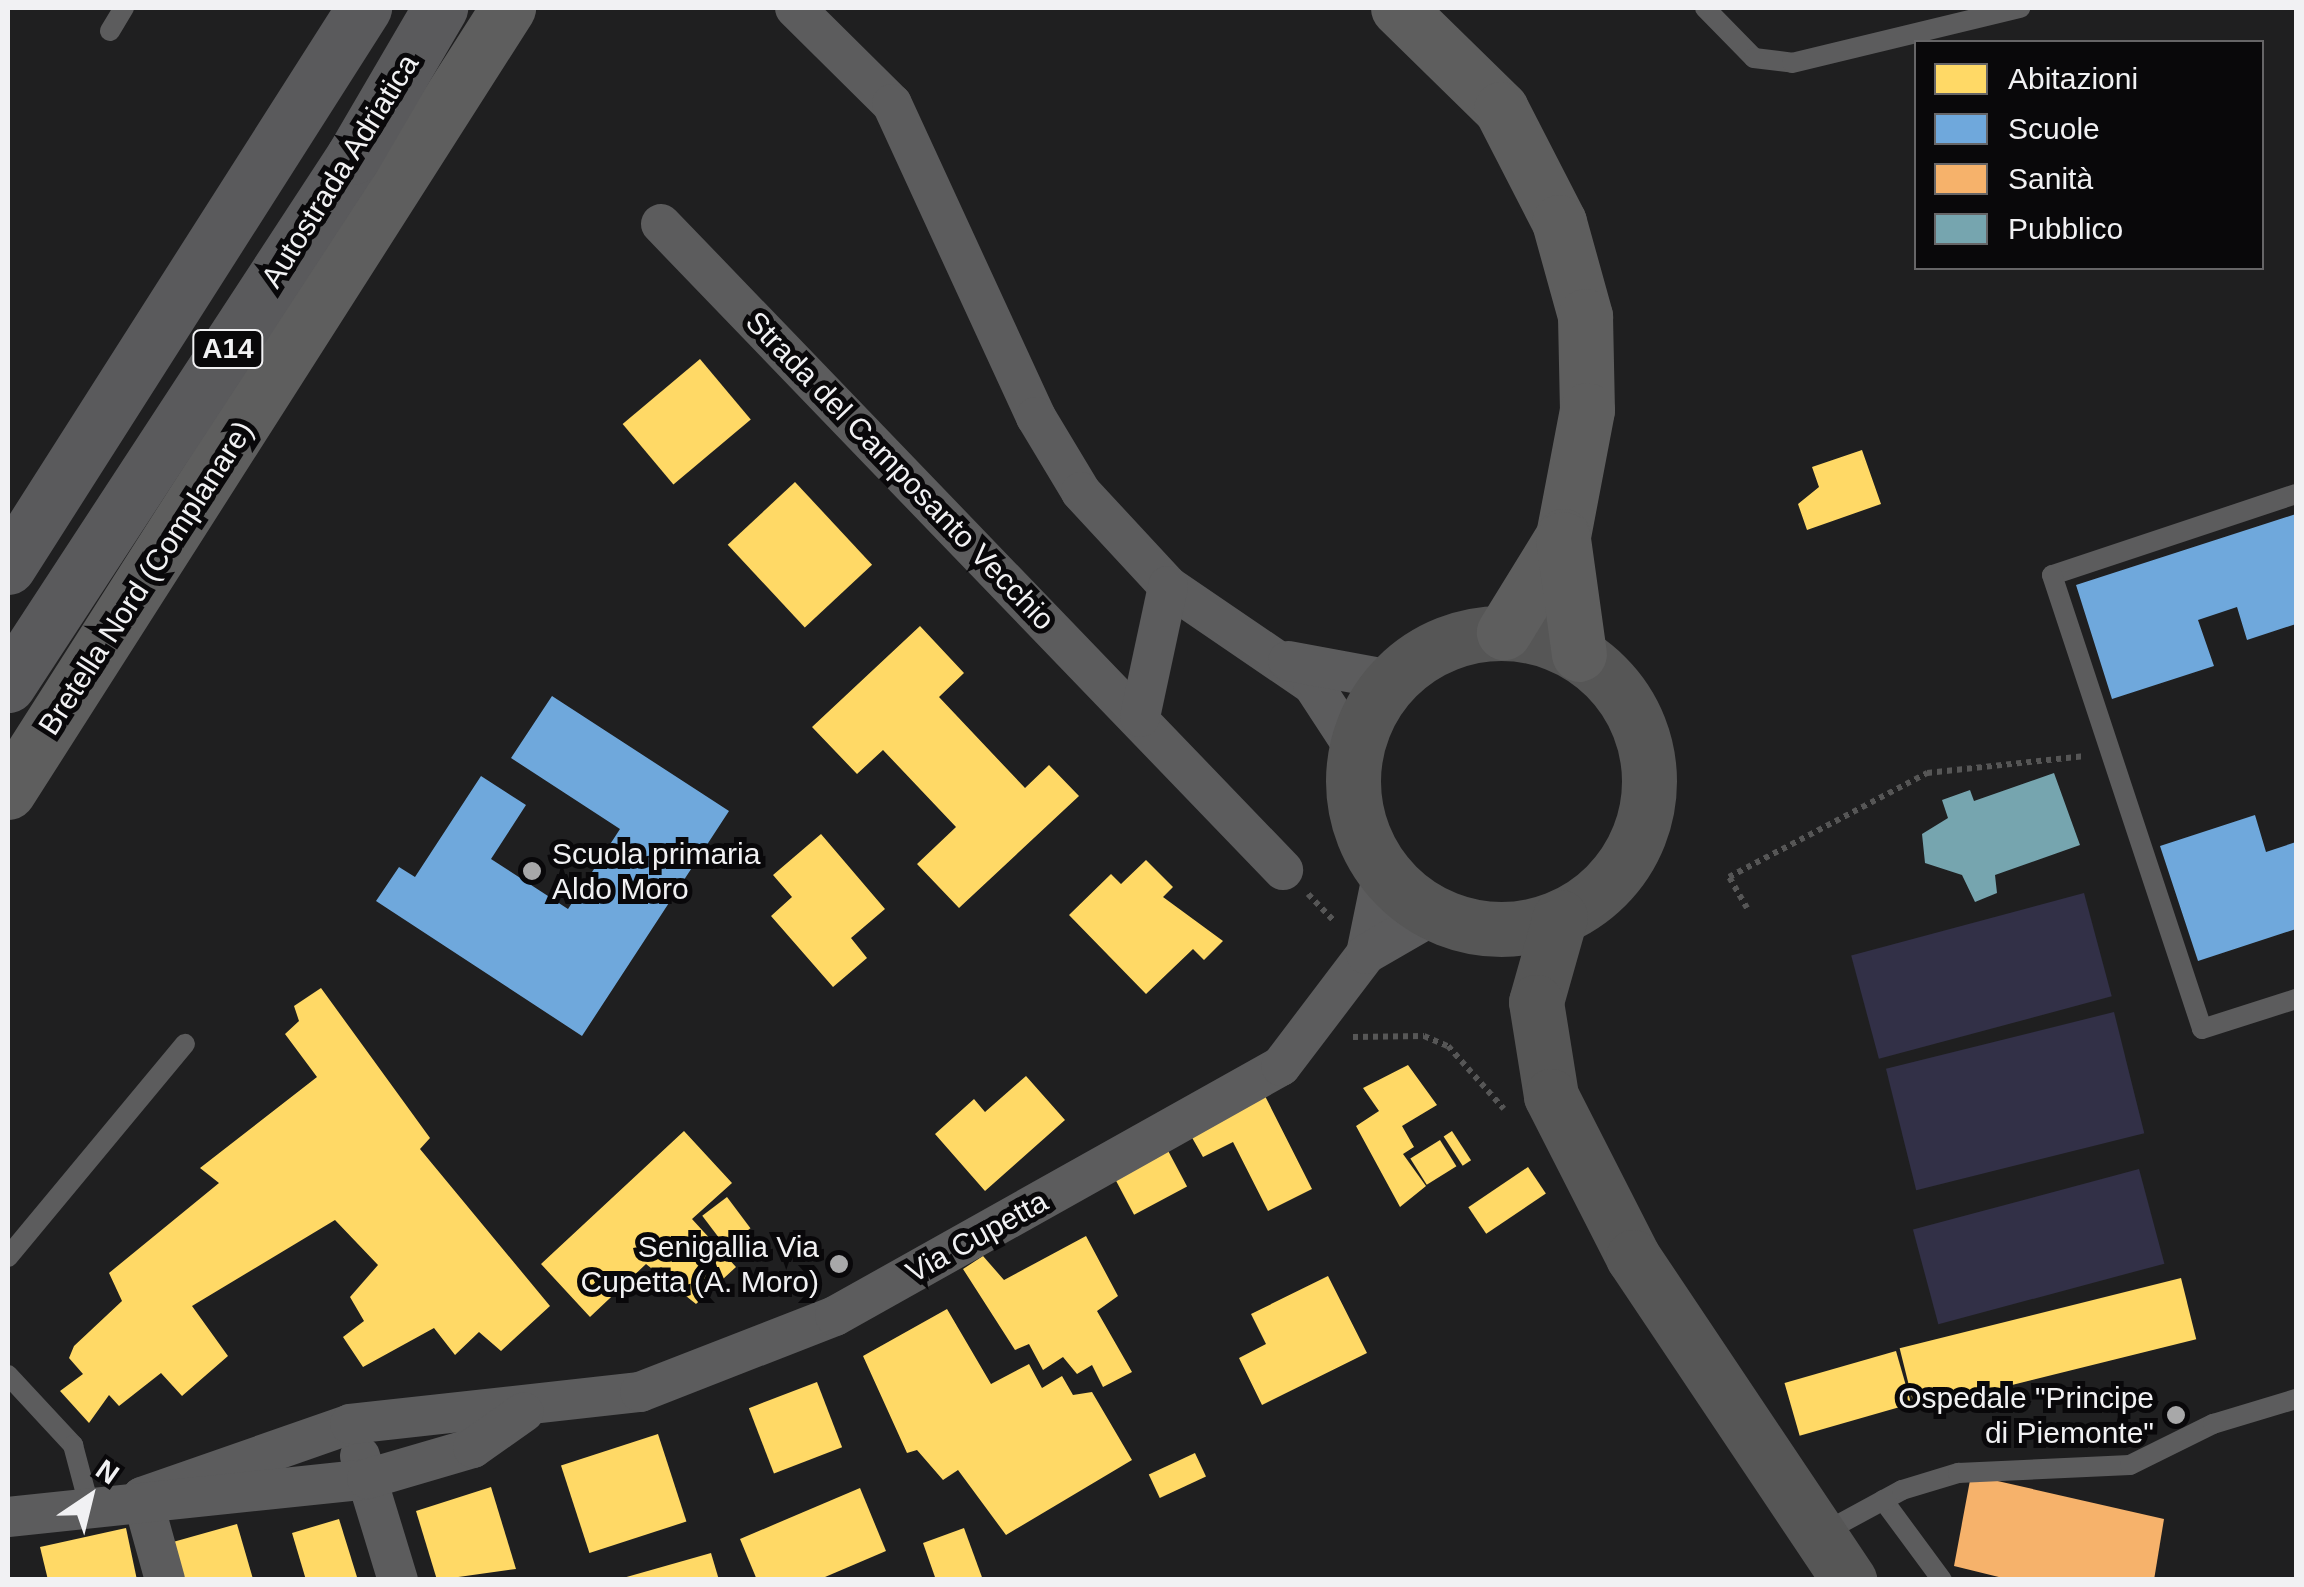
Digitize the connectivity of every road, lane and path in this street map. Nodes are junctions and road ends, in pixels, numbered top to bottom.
1 (124, 8) edge
2 (364, 8) edge
3 (440, 8) edge
4 (508, 8) edge
5 (795, 8) edge
6 (1398, 8) edge
7 (1705, 8) edge
8 (2020, 8) edge
9 (110, 31) dead end
10 (661, 224) dead end
11 (2296, 494) edge
12 (1563, 536) junction
13 (8, 567) edge
14 (1168, 586) junction
15 (1504, 632) junction
16 (1578, 654) junction
17 (1280, 659) junction
18 (1392, 680) junction
19 (8, 685) edge
20 (1140, 717) junction
21 (1356, 750) junction
22 (2111, 754) junction
23 (8, 792) edge
24 (1283, 870) joint
25 (1384, 871) junction
26 (1748, 908) dead end
27 (1436, 914) junction
28 (1560, 918) junction
29 (1498, 929) junction
30 (1366, 954) junction
31 (2296, 999) edge
32 (1536, 1002) junction
33 (1312, 1032) junction
34 (184, 1044) dead end
35 (1510, 1116) dead end
36 (8, 1257) edge
37 (8, 1375) edge
38 (2296, 1400) edge
39 (524, 1412) junction
40 (350, 1424) junction
41 (366, 1478) junction
42 (142, 1497) junction
43 (1883, 1500) junction
44 (89, 1505) junction
45 (8, 1517) edge
46 (1820, 1535) junction
47 (164, 1580) edge
48 (398, 1580) edge
49 (1849, 1580) edge
50 (1942, 1580) edge

1 - 9 lane
2 - 13 highway, Autostrada Adriatica / A14
3 - 19 highway, Autostrada Adriatica / A14
4 - 23 main road, Bretella Nord (Complanare)
5 - 14 street
6 - 12 main road
7 - 8 lane
10 - 20 street, Strada del Camposanto Vecchio
11 - 22 lane
12 - 15 main road
12 - 16 main road
14 - 17 street
14 - 20 street
15 - 16 street
15 - 18 street
16 - 28 street
17 - 18 street
17 - 21 street
18 - 21 street
20 - 24 street, Strada del Camposanto Vecchio
21 - 25 street
22 - 26 path
22 - 31 lane
24 - 30 path
25 - 27 street
25 - 30 street, Via Cupetta
27 - 29 street
27 - 30 street, Via Cupetta
28 - 29 street
28 - 32 street
29 - 32 street
30 - 33 street, Via Cupetta
32 - 46 street
33 - 35 path
33 - 39 street, Via Cupetta
34 - 36 lane
37 - 44 lane
38 - 43 lane
39 - 40 street, Via Cupetta
39 - 41 street, Via Cupetta
40 - 41 street
40 - 42 street, Via Cupetta
41 - 42 street, Via Cupetta
41 - 48 street
42 - 44 street, Via Cupetta
42 - 47 street
43 - 46 lane
43 - 50 lane
44 - 45 street, Via Cupetta
46 - 49 street

